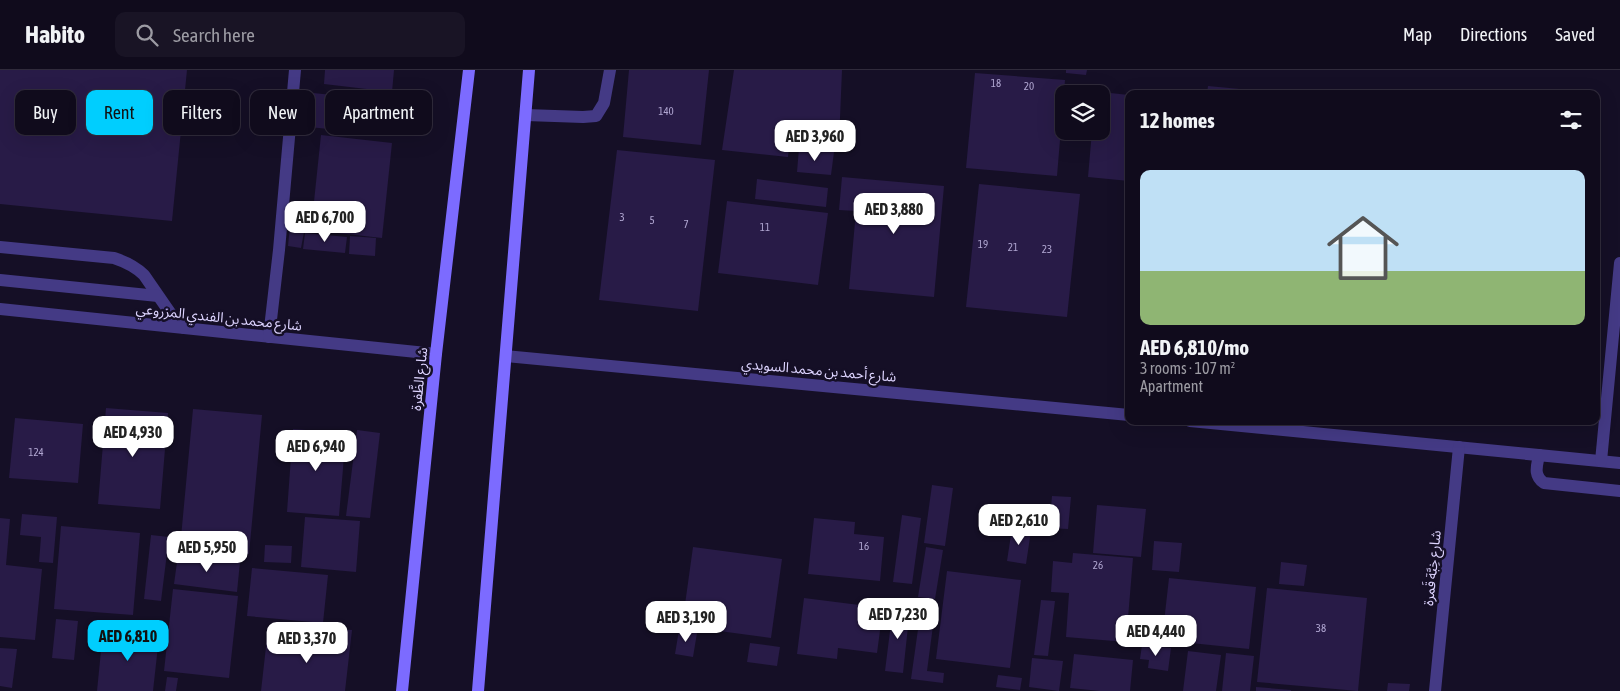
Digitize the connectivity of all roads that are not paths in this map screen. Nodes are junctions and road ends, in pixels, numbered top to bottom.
1 (295, 70) edge
2 (468, 70) edge
3 (529, 70) edge
4 (610, 70) edge
5 (526, 115) junction
6 (0, 247) edge
7 (1620, 264) edge
8 (0, 280) edge
9 (158, 296) junction
10 (0, 309) edge
11 (184, 328) junction
12 (269, 337) junction
13 (436, 354) junction
14 (506, 356) junction
15 (1125, 415) edge
16 (1231, 425) edge
17 (1459, 447) junction
18 (1539, 455) junction
19 (1601, 461) junction
20 (1620, 463) edge
21 (1620, 491) edge
22 (402, 691) edge
23 (478, 691) edge
24 (1435, 691) edge

1 - 12 street
2 - 13 main road, شارع الظَّفرة
3 - 5 main road
4 - 5 street
5 - 14 main road
6 - 9 street
7 - 19 street
8 - 9 street
9 - 11 street
10 - 11 street, شارع محمد بن الفندي المزروعي
11 - 12 street, شارع محمد بن الفندي المزروعي
12 - 13 street, شارع محمد بن الفندي المزروعي
13 - 22 main road, شارع الظَّفرة
14 - 15 street, شارع أحمد بن محمد السويدي
14 - 23 main road
16 - 17 street
17 - 18 street
17 - 24 street, شارع خِبَّة قَمرة
18 - 19 street
18 - 21 street
19 - 20 street

